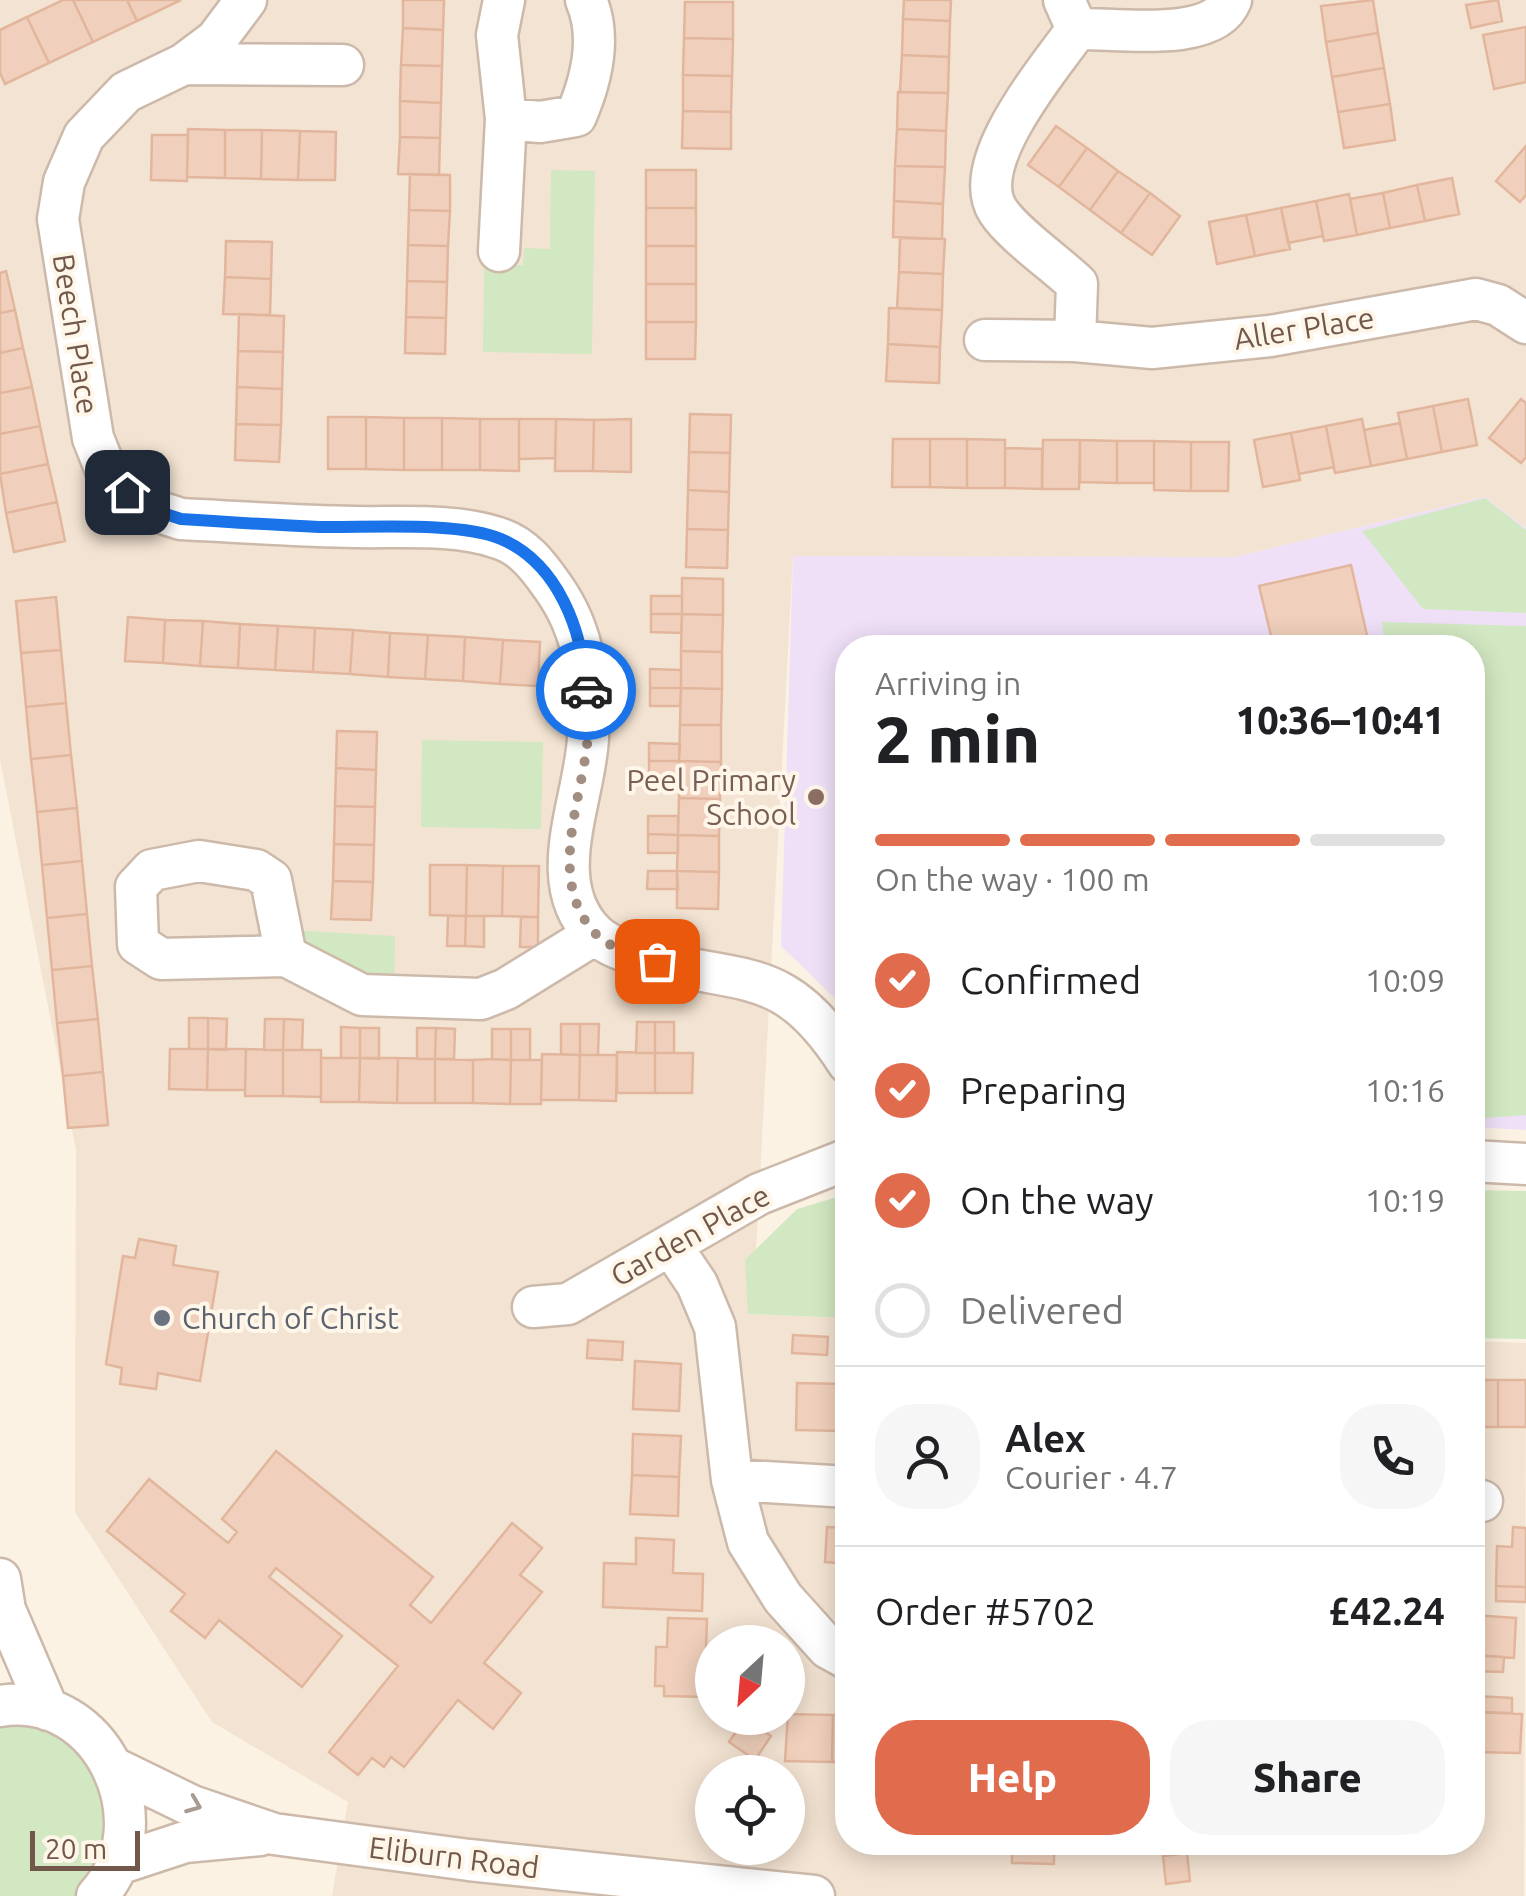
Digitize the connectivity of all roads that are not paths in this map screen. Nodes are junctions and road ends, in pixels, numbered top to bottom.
1 (246, 0) edge
2 (504, 0) edge
3 (586, 0) edge
4 (1230, 0) edge
5 (1070, 14) edge
6 (184, 64) junction
7 (343, 65) dead end
8 (506, 119) junction
9 (499, 251) dead end
10 (1526, 323) edge
11 (985, 340) dead end
12 (1075, 341) junction
13 (595, 934) junction
14 (286, 956) dead end
15 (835, 1042) edge
16 (1485, 1162) edge
17 (835, 1163) edge
18 (1526, 1164) edge
19 (672, 1246) junction
20 (533, 1307) dead end
21 (732, 1480) junction
22 (835, 1486) edge
23 (0, 1579) edge
24 (835, 1652) edge
25 (0, 1706) edge
26 (48, 1710) junction
27 (116, 1770) junction
28 (274, 1834) junction
29 (108, 1880) edge
30 (814, 1896) edge

1 - 6 street, Beech Place
2 - 8 street
3 - 8 street
4 - 5 street
5 - 12 street
6 - 7 street, Beech Place
6 - 13 street, Beech Place
8 - 9 street
10 - 12 street, Aller Place
11 - 12 street, Aller Place
13 - 14 street
13 - 15 street
16 - 18 street
17 - 19 street, Garden Place
19 - 20 street, Garden Place
19 - 21 street
21 - 22 street
21 - 24 street
23 - 26 street
25 - 26 street
26 - 27 street
27 -> 28 street, Eliburn Road
27 - 29 street
28 - 29 street, Eliburn Road
28 - 30 street, Eliburn Road

